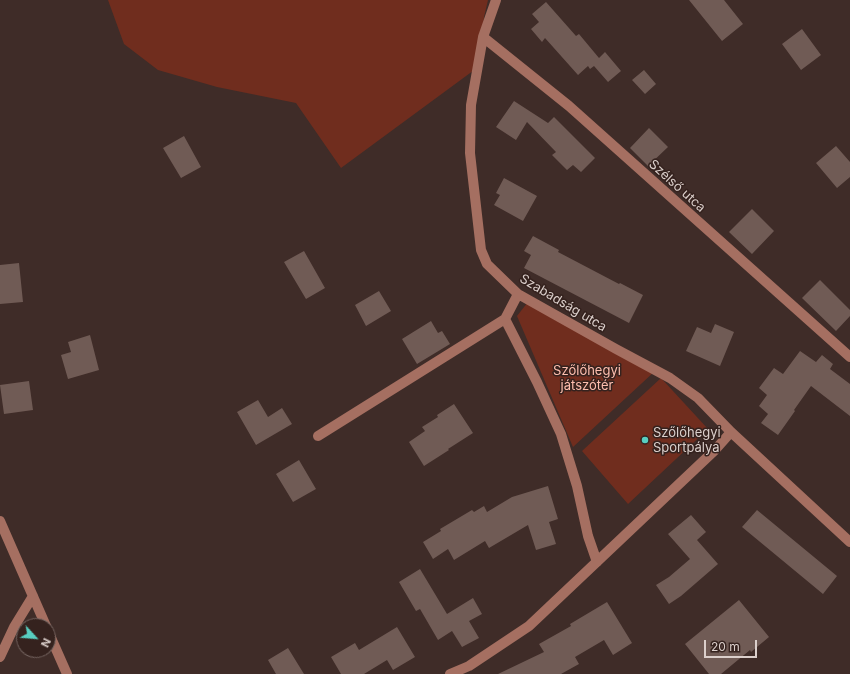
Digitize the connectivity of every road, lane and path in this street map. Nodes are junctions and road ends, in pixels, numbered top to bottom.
1 (496, 0) edge
2 (483, 37) junction
3 (518, 294) junction
4 (505, 318) junction
5 (850, 357) edge
6 (731, 432) junction
7 (318, 436) dead end
8 (0, 521) edge
9 (850, 542) edge
10 (597, 562) junction
11 (33, 596) junction
12 (43, 618) edge
13 (56, 649) edge
14 (0, 657) edge
15 (67, 674) edge
16 (450, 674) edge

1 - 2 street, Szabadság utca
2 - 3 street, Szabadság utca
2 - 5 street, Szélső utca
3 - 4 street
3 - 6 street, Szabadság utca
4 - 7 street
4 - 10 street
6 - 9 street, Szabadság utca
6 - 10 street
8 - 11 street
10 - 16 street
11 - 12 street
11 - 14 street
13 - 15 street

